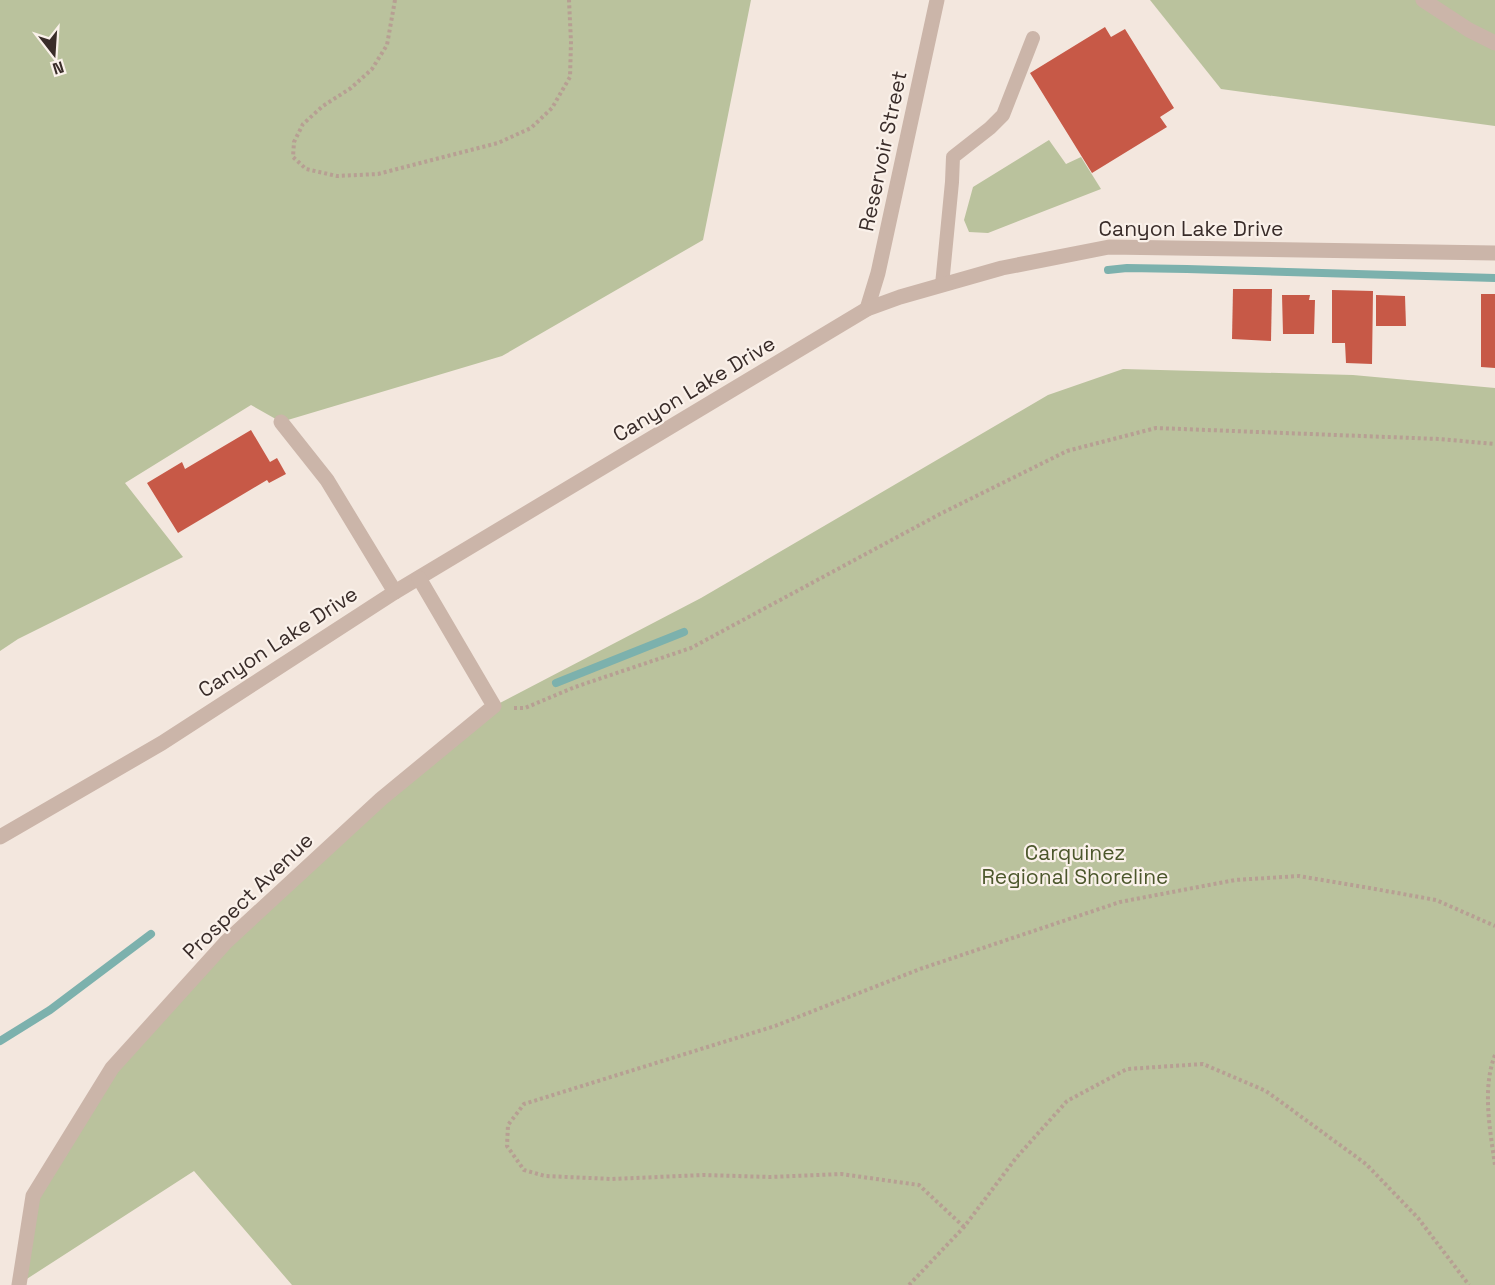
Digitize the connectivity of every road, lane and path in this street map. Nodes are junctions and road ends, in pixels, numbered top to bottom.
1 (394, 0) edge
2 (569, 0) edge
3 (937, 0) edge
4 (1423, 0) edge
5 (1033, 38) dead end
6 (1495, 43) edge
7 (1495, 253) edge
8 (942, 285) junction
9 (867, 309) junction
10 (281, 422) dead end
11 (1495, 444) edge
12 (419, 578) junction
13 (395, 592) junction
14 (494, 706) junction
15 (0, 837) edge
16 (1495, 926) edge
17 (1495, 1055) edge
18 (1495, 1165) edge
19 (964, 1227) junction
20 (19, 1285) edge
21 (909, 1285) edge
22 (1469, 1285) edge

1 - 2 path
3 - 9 street, Reservoir Street
4 - 6 street
5 - 8 lane
7 - 8 street, Canyon Lake Drive
8 - 9 street, Canyon Lake Drive
9 - 12 street, Canyon Lake Drive
10 - 13 street
11 - 14 path
12 - 13 street, Canyon Lake Drive
12 - 14 street
13 - 15 street, Canyon Lake Drive
14 - 20 street, Prospect Avenue
16 - 19 path
17 - 18 path
19 - 21 path
19 - 22 path

